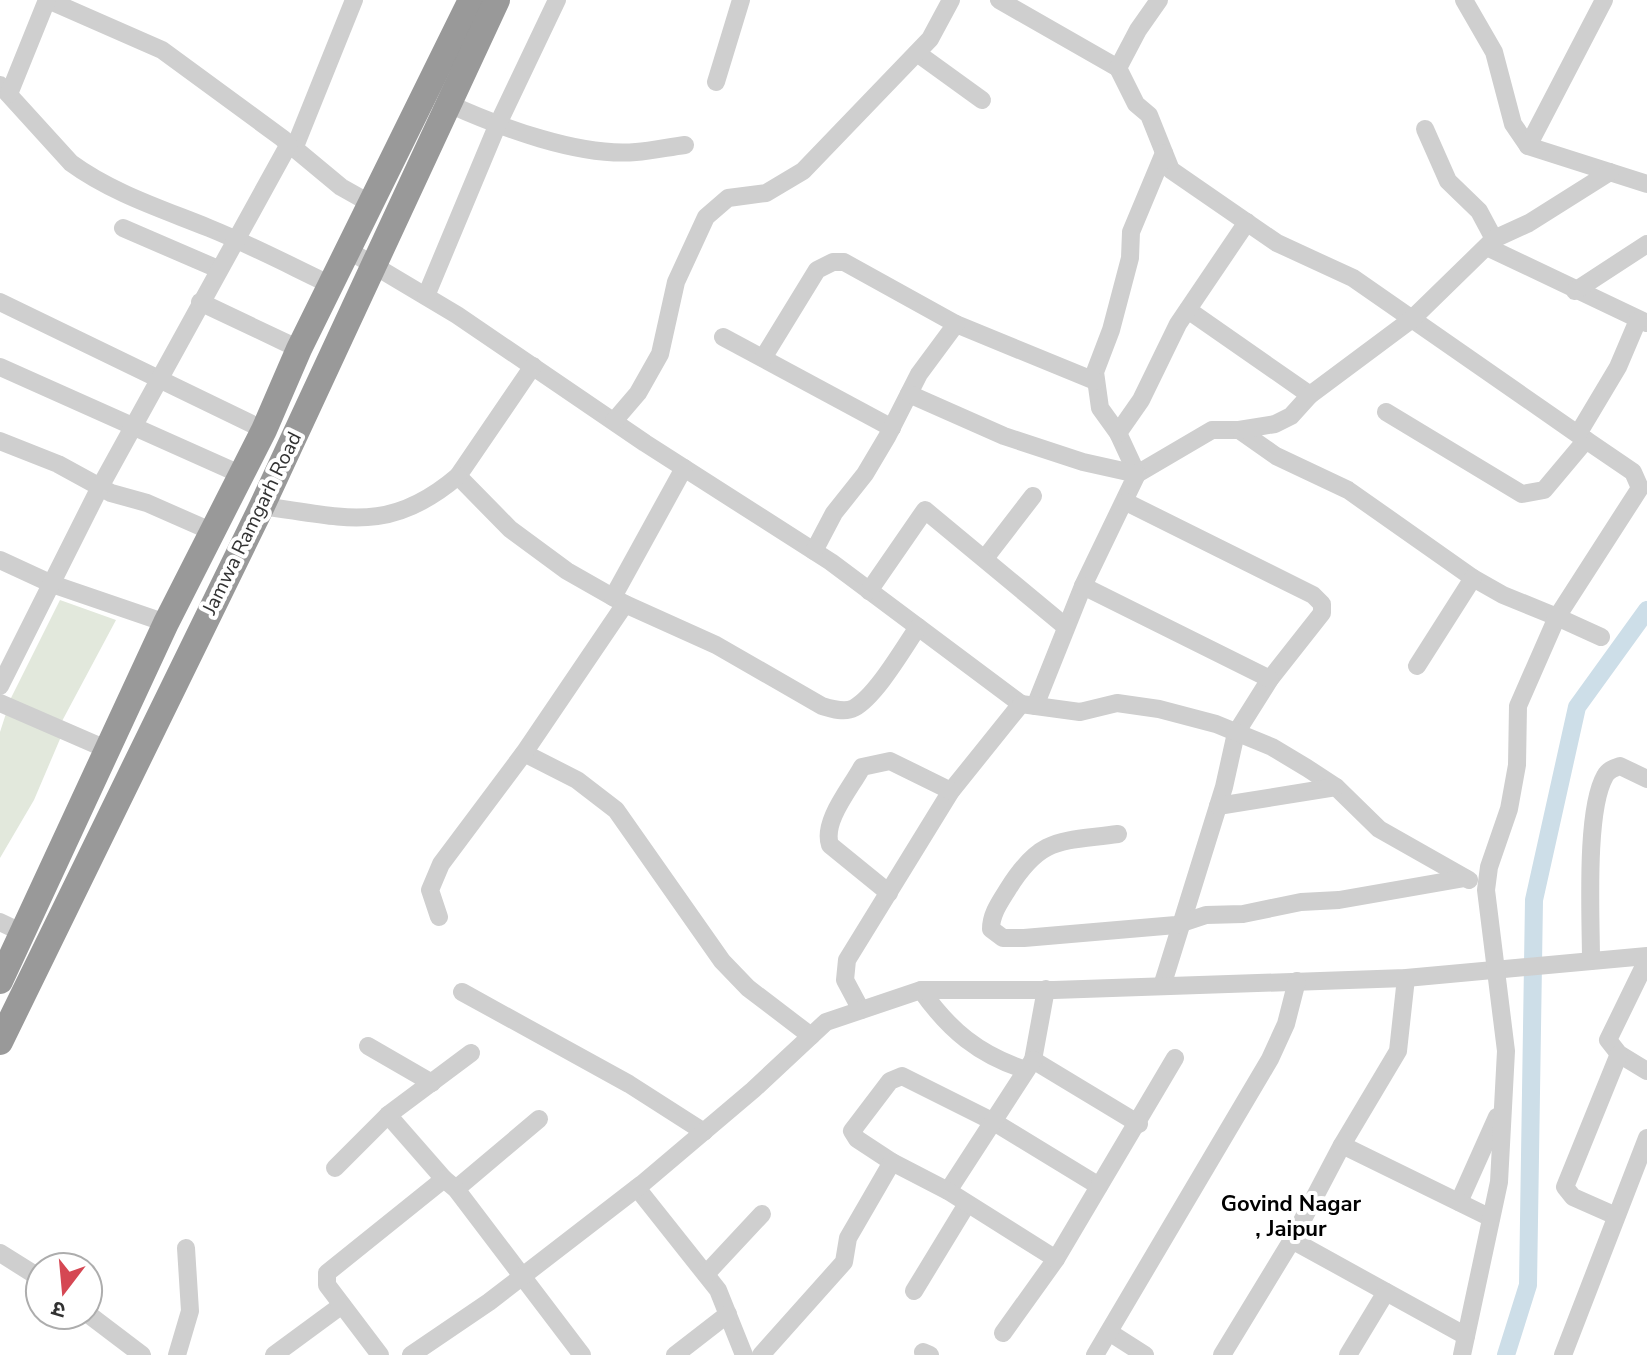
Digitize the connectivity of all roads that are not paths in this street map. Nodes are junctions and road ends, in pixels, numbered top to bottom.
1 (48, 0) edge
2 (354, 0) edge
3 (497, 0) edge
4 (557, 0) edge
5 (741, 0) edge
6 (951, 0) edge
7 (999, 0) edge
8 (1159, 0) edge
9 (1464, 0) edge
10 (1604, 0) edge
11 (469, 1) edge
12 (917, 53) junction
13 (1118, 68) junction
14 (716, 82) dead end
15 (5, 89) edge
16 (982, 100) dead end
17 (449, 104) junction
18 (497, 126) junction
19 (1425, 129) dead end
20 (685, 145) dead end
21 (291, 146) junction
22 (1528, 146) junction
23 (1164, 153) junction
24 (1610, 172) junction
25 (1647, 184) edge
26 (373, 205) junction
27 (1247, 222) junction
28 (123, 228) dead end
29 (235, 239) junction
30 (1490, 243) junction
31 (1647, 244) edge
32 (348, 250) junction
33 (376, 264) junction
34 (218, 269) junction
35 (331, 285) junction
36 (1575, 291) junction
37 (426, 296) junction
38 (0, 302) edge
39 (200, 302) junction
40 (1188, 310) junction
41 (1412, 319) junction
42 (1643, 322) edge
43 (956, 324) junction
44 (723, 337) dead end
45 (299, 349) junction
46 (763, 358) junction
47 (533, 366) junction
48 (0, 367) edge
49 (158, 380) junction
50 (1095, 381) junction
51 (909, 394) junction
52 (1310, 395) junction
53 (1386, 412) dead end
54 (614, 421) junction
55 (132, 427) junction
56 (892, 428) junction
57 (264, 430) junction
58 (1239, 430) junction
59 (1118, 433) junction
60 (1582, 437) junction
61 (0, 441) edge
62 (684, 468) junction
63 (1137, 474) junction
64 (242, 475) junction
65 (458, 476) junction
66 (1643, 476) edge
67 (100, 487) junction
68 (1033, 496) dead end
69 (1126, 502) junction
70 (262, 506) junction
71 (213, 532) junction
72 (814, 551) junction
73 (986, 557) junction
74 (0, 560) edge
75 (1473, 578) junction
76 (52, 584) junction
77 (1083, 586) junction
78 (869, 591) junction
79 (619, 600) junction
80 (1557, 617) junction
81 (166, 623) junction
82 (918, 627) junction
83 (1066, 627) junction
84 (1601, 637) dead end
85 (1417, 666) dead end
86 (1270, 679) junction
87 (0, 686) edge
88 (0, 703) edge
89 (1028, 705) junction
90 (1236, 733) junction
91 (106, 749) junction
92 (524, 753) junction
93 (1647, 779) edge
94 (1336, 787) junction
95 (951, 791) junction
96 (1218, 806) junction
97 (1118, 834) dead end
98 (1465, 878) junction
99 (1486, 890) junction
100 (889, 893) junction
101 (439, 917) dead end
102 (1181, 924) junction
103 (12, 928) edge
104 (1647, 958) edge
105 (1591, 961) junction
106 (1506, 969) junction
107 (1406, 978) junction
108 (0, 981) edge
109 (1297, 981) junction
110 (1162, 986) junction
111 (1046, 989) junction
112 (921, 990) junction
113 (462, 992) dead end
114 (861, 1010) junction
115 (811, 1036) junction
116 (0, 1042) edge
117 (368, 1046) dead end
118 (471, 1053) dead end
119 (1619, 1054) junction
120 (1175, 1058) dead end
121 (1030, 1065) junction
122 (1647, 1071) edge
123 (432, 1083) junction
124 (1503, 1104) junction
125 (388, 1115) junction
126 (539, 1119) dead end
127 (994, 1122) junction
128 (1139, 1124) junction
129 (704, 1132) junction
130 (1647, 1138) edge
131 (1342, 1145) junction
132 (892, 1162) junction
133 (335, 1168) dead end
134 (450, 1184) junction
135 (1099, 1186) junction
136 (637, 1188) junction
137 (948, 1191) junction
138 (1459, 1202) junction
139 (967, 1204) junction
140 (762, 1214) dead end
141 (1616, 1216) junction
142 (1491, 1218) junction
143 (1292, 1240) junction
144 (186, 1248) dead end
145 (0, 1253) edge
146 (1056, 1259) junction
147 (24, 1268) edge
148 (706, 1274) junction
149 (520, 1278) junction
150 (914, 1291) dead end
151 (1386, 1292) junction
152 (342, 1305) junction
153 (728, 1314) junction
154 (104, 1326) edge
155 (1109, 1332) junction
156 (1003, 1333) dead end
157 (1464, 1346) edge
158 (142, 1355) edge
159 (177, 1355) edge
160 (274, 1355) edge
161 (380, 1355) edge
162 (411, 1355) edge
163 (582, 1355) edge
164 (675, 1355) edge
165 (744, 1355) edge
166 (761, 1355) edge
167 (1095, 1355) edge
168 (1145, 1355) edge
169 (1222, 1355) edge
170 (1348, 1355) edge
171 (1563, 1355) edge

1 - 15 street
1 - 21 street
2 - 21 street
3 - 17 highway, Jamwa Ramgarh Road
4 - 18 street
5 - 14 street
6 - 12 street
7 - 13 street
8 - 13 street
9 - 22 street
10 - 22 street
11 - 26 highway, Jamwa Ramgarh Road
12 - 16 street
12 - 54 street
13 - 23 street
15 - 29 street
17 - 18 street
17 - 33 highway, Jamwa Ramgarh Road
18 - 20 street
18 - 37 street
19 - 30 street
21 - 26 street
21 - 29 street
22 - 24 street
23 - 27 street
23 - 50 street
24 - 25 street
24 - 30 street
26 - 32 highway, Jamwa Ramgarh Road
27 - 40 street
27 - 41 street
28 - 34 street
29 - 34 street
29 - 35 street
30 - 36 street
30 - 41 street
31 - 36 street
32 - 33 street
32 - 35 highway, Jamwa Ramgarh Road
33 - 37 street
33 - 70 highway, Jamwa Ramgarh Road
34 - 39 street
35 - 45 highway, Jamwa Ramgarh Road
36 - 42 street
37 - 47 street
38 - 49 street
39 - 45 street
39 - 49 street
40 - 52 street
40 - 59 street
41 - 52 street
41 - 60 street
42 - 60 street
43 - 46 street
43 - 50 street
43 - 51 street
44 - 46 street
45 - 57 highway, Jamwa Ramgarh Road
46 - 56 street
47 - 54 street
47 - 65 street
48 - 55 street
49 - 55 street
49 - 57 street
50 - 59 street
51 - 56 street
51 - 63 street
52 - 58 street
53 - 60 street
54 - 62 street
55 - 64 street
55 - 67 street
56 - 72 street
57 - 64 highway, Jamwa Ramgarh Road
58 - 63 street
58 - 75 street
59 - 63 street
60 - 66 street
61 - 67 street
62 - 72 street
62 - 79 street
63 - 69 street
64 - 71 highway, Jamwa Ramgarh Road
65 - 70 street
65 - 79 street
66 - 80 street
67 - 71 street
67 - 76 street
68 - 73 street
69 - 77 street
69 - 86 street
70 - 116 highway, Jamwa Ramgarh Road
71 - 81 highway, Jamwa Ramgarh Road
72 - 78 street
73 - 78 street
73 - 83 street
74 - 76 street
75 - 80 street
75 - 85 street
76 - 81 street
76 - 87 street
77 - 83 street
77 - 86 street
78 - 82 street
79 - 82 street
79 - 92 street
80 - 84 street
80 - 99 street
81 - 91 highway, Jamwa Ramgarh Road
82 - 89 street
83 - 89 street
86 - 90 street
88 - 91 street
89 - 90 street
89 - 95 street
90 - 94 street
90 - 96 street
91 - 103 highway, Jamwa Ramgarh Road
92 - 101 street
92 - 115 street
93 - 105 street
94 - 96 street
94 - 98 street
95 - 100 street
95 - 100 street
96 - 102 street
97 - 102 street
98 - 99 street
98 - 102 street
99 - 106 street
100 - 114 street
102 - 110 street
103 - 108 highway, Jamwa Ramgarh Road
104 - 105 street
104 - 119 street
105 - 106 street
106 - 107 street
106 - 124 street
107 - 109 street
107 - 131 street
109 - 110 street
109 - 155 street
110 - 111 street
111 - 112 street
111 - 121 street
112 - 114 street
112 - 121 street
113 - 129 street
114 - 115 street
115 - 129 street
117 - 123 street
118 - 123 street
119 - 122 street
119 - 141 street
120 - 128 street
121 - 127 street
121 - 128 street
123 - 125 street
124 - 138 street
124 - 142 street
125 - 133 street
125 - 134 street
126 - 134 street
127 - 132 street
127 - 135 street
127 - 137 street
128 - 135 street
129 - 136 street
130 - 141 street
131 - 138 street
131 - 143 street
132 - 137 street
132 - 166 street
134 - 149 street
134 - 152 street
135 - 146 street
136 - 148 street
136 - 149 street
137 - 139 street
138 - 142 street
139 - 146 street
139 - 150 street
140 - 148 street
141 - 171 street
142 - 157 street
143 - 151 street
143 - 169 street
144 - 159 street
145 - 147 street
146 - 156 street
148 - 153 street
149 - 162 street
149 - 163 street
151 - 157 street
151 - 170 street
152 - 160 street
152 - 161 street
153 - 164 street
153 - 165 street
154 - 158 street
155 - 167 street
155 - 168 street

